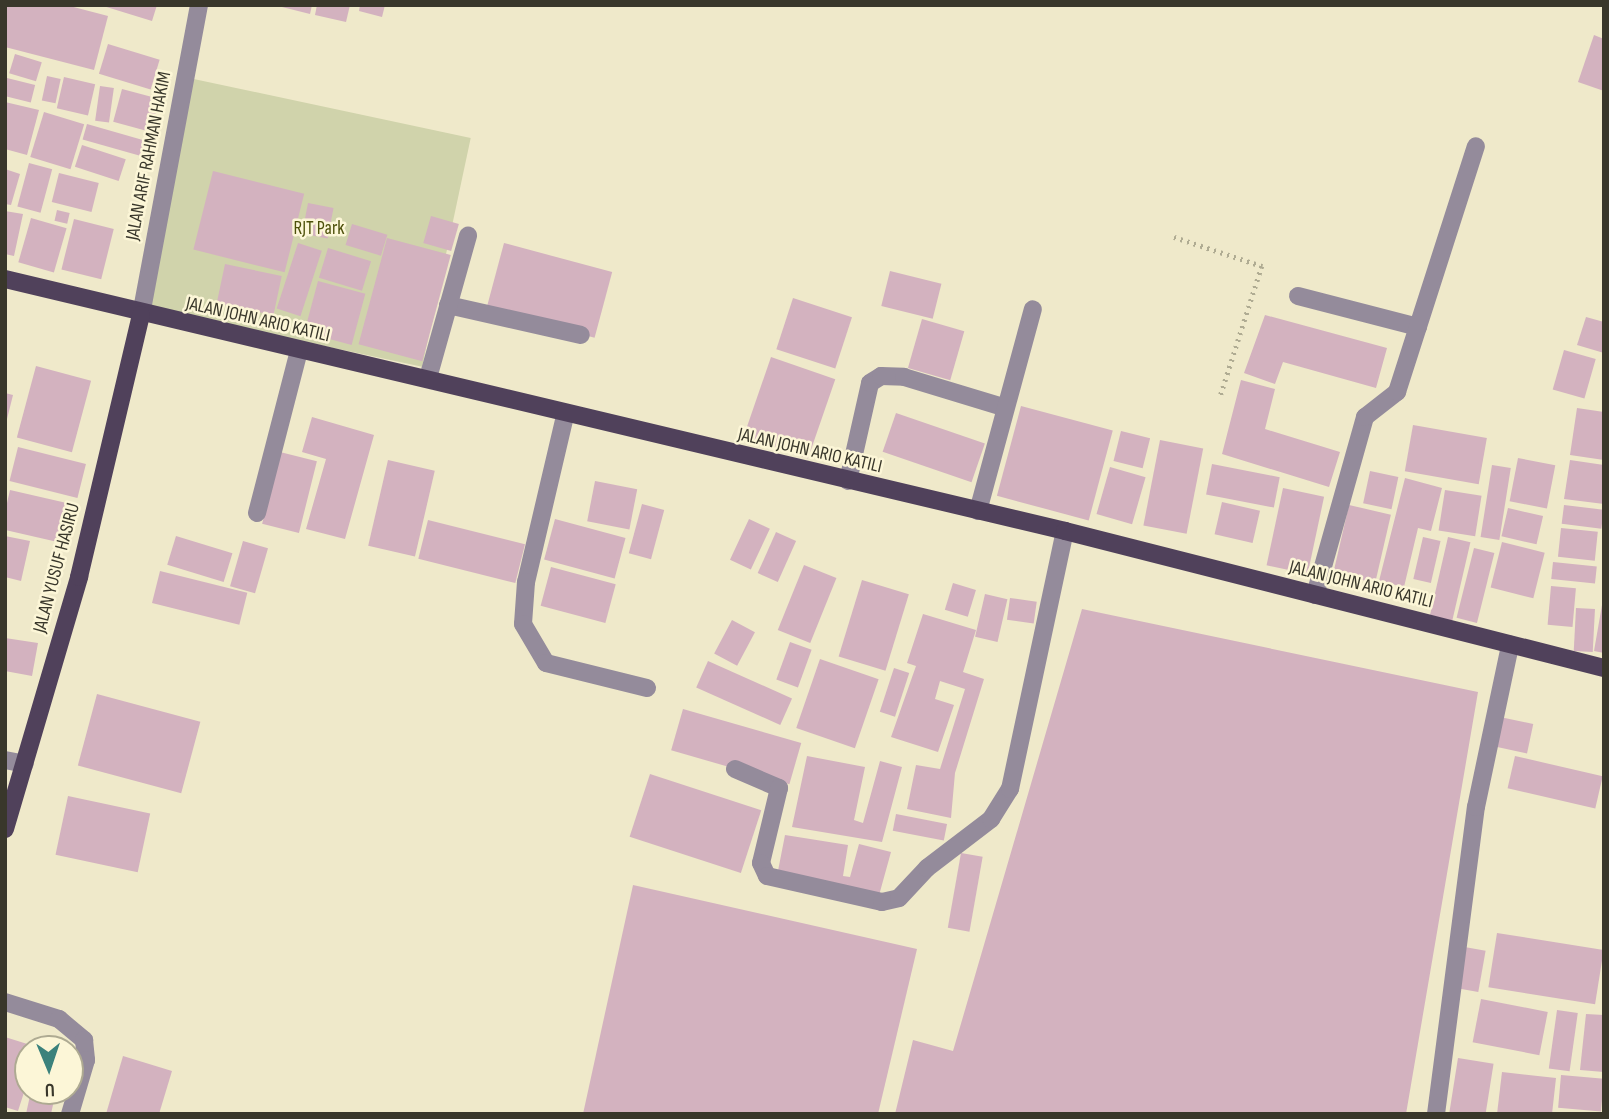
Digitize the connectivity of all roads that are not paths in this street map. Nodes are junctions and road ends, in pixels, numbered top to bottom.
1 (199, 5) edge
2 (1476, 146) dead end
3 (468, 236) dead end
4 (5, 279) edge
5 (1298, 296) dead end
6 (449, 305) junction
7 (1033, 309) dead end
8 (141, 315) junction
9 (1418, 327) junction
10 (580, 335) dead end
11 (299, 351) junction
12 (428, 378) junction
13 (1003, 407) junction
14 (565, 416) junction
15 (848, 481) junction
16 (978, 511) junction
17 (257, 513) dead end
18 (1065, 531) junction
19 (1315, 595) junction
20 (1510, 645) junction
21 (1604, 668) edge
22 (648, 688) dead end
23 (5, 760) edge
24 (24, 764) junction
25 (735, 769) dead end
26 (6, 827) edge
27 (5, 1002) edge
28 (70, 1114) edge
29 (1436, 1114) edge

1 - 8 street, JALAN ARIF RAHMAN HAKIM
2 - 9 street
3 - 6 street
4 - 8 main road, JALAN JOHN ARIO KATILI
5 - 9 street
6 - 10 street
6 - 12 street
7 - 13 street
8 - 11 main road, JALAN JOHN ARIO KATILI
8 - 24 main road, JALAN YUSUF HASIRU
9 - 19 street
11 - 12 main road, JALAN JOHN ARIO KATILI
11 - 17 street
12 - 14 main road, JALAN JOHN ARIO KATILI
13 - 15 street
13 - 16 street
14 - 15 main road, JALAN JOHN ARIO KATILI
14 - 22 street
15 - 16 main road, JALAN JOHN ARIO KATILI
16 - 18 main road, JALAN JOHN ARIO KATILI
18 - 19 main road, JALAN JOHN ARIO KATILI
18 - 25 street
19 - 20 main road, JALAN JOHN ARIO KATILI
20 - 21 main road, JALAN JOHN ARIO KATILI
20 - 29 street
23 - 24 street
24 - 26 main road, JALAN YUSUF HASIRU
27 - 28 street

